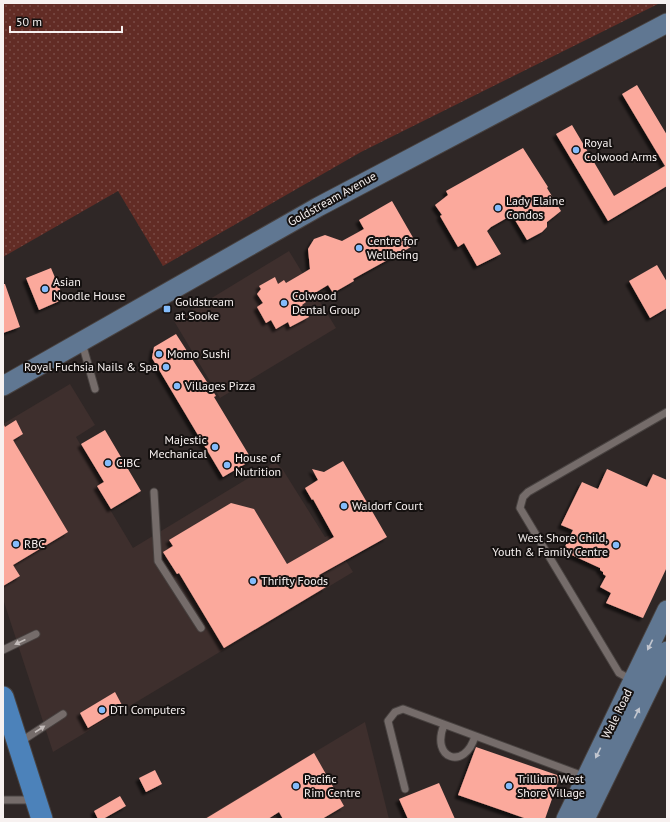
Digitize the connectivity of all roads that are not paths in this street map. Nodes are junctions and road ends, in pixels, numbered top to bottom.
1 (667, 23) edge
2 (81, 341) junction
3 (3, 386) edge
4 (95, 389) dead end
5 (667, 412) edge
6 (154, 492) dead end
7 (667, 610) edge
8 (201, 628) dead end
9 (36, 634) dead end
10 (3, 650) edge
11 (667, 651) edge
12 (641, 684) junction
13 (3, 697) edge
14 (63, 714) dead end
15 (444, 725) junction
16 (475, 736) junction
17 (18, 744) junction
18 (586, 778) junction
19 (405, 789) dead end
20 (3, 800) edge
21 (38, 810) edge
22 (566, 819) edge
23 (585, 819) edge

1 - 2 street, Goldstream Avenue
2 - 3 street, Goldstream Avenue
2 - 4 lane
5 - 12 lane
6 - 8 lane
7 -> 12 street, Wale Road
9 -> 10 lane
11 - 12 street, Wale Road
12 -> 18 street, Wale Road
23 -> 12 street, Wale Road
13 - 17 main road
17 -> 14 lane
15 - 16 lane
15 - 16 lane
15 - 19 lane
16 - 18 lane
17 - 21 main road
18 - 22 street, Wale Road
20 - 21 lane

